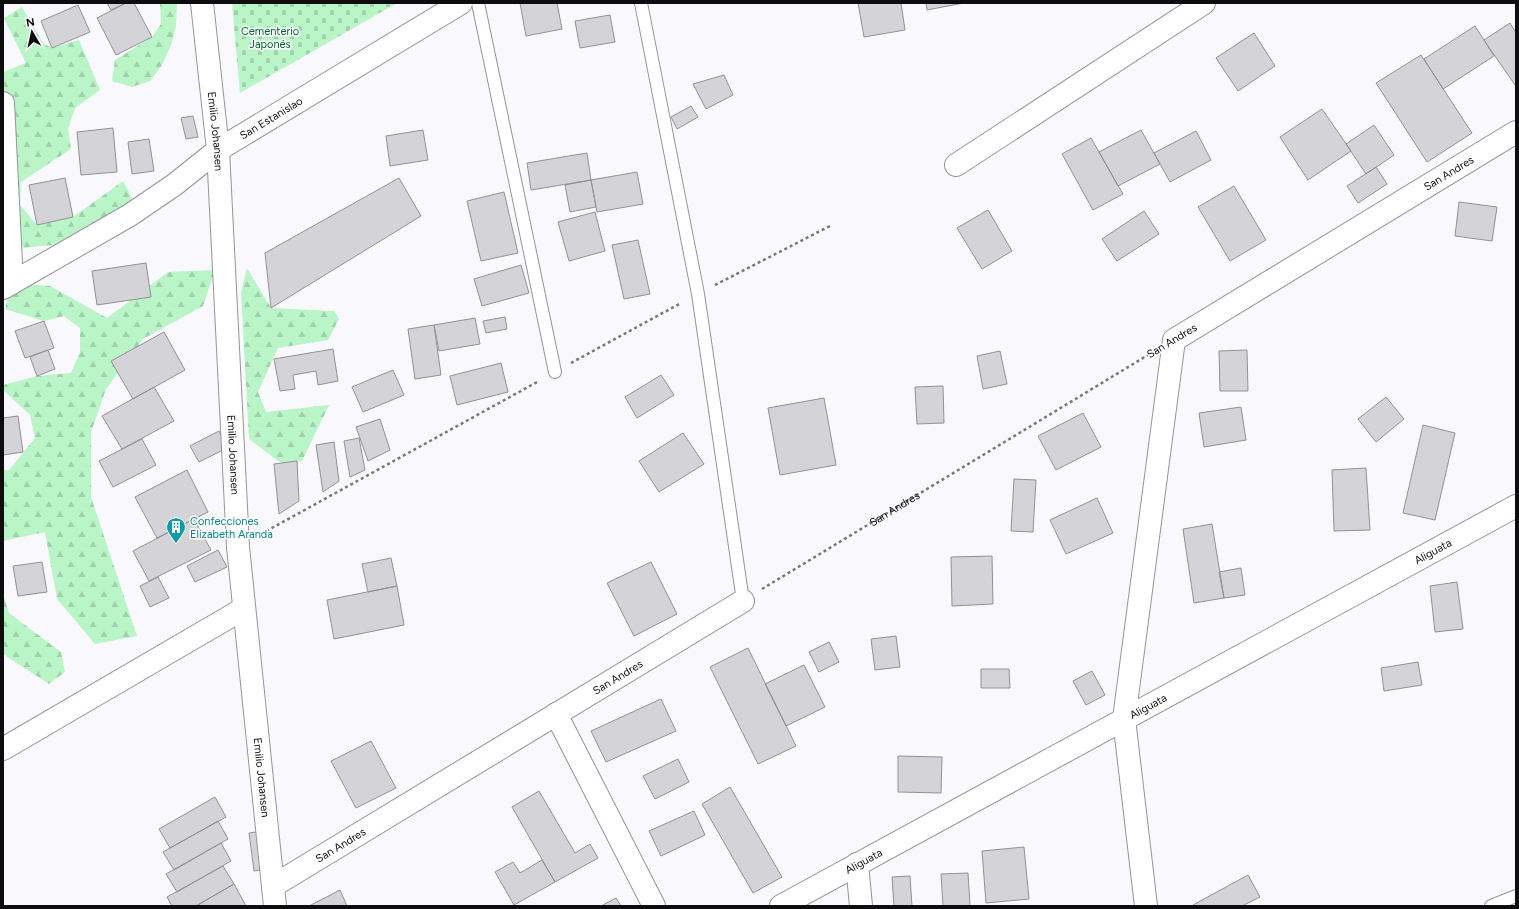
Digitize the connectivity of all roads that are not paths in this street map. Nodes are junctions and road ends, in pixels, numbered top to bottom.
1 (202, 3) edge
2 (461, 3) edge
3 (478, 3) edge
4 (641, 3) edge
5 (1204, 3) edge
6 (3, 103) edge
7 (1516, 132) edge
8 (218, 150) junction
9 (956, 165) dead end
10 (7, 286) edge
11 (555, 372) road end
12 (1515, 502) edge
13 (743, 601) joint
14 (243, 608) junction
15 (556, 714) junction
16 (1124, 719) junction
17 (3, 749) edge
18 (857, 864) junction
19 (274, 896) edge
20 (1516, 896) edge
21 (654, 906) edge
22 (781, 906) edge
23 (861, 906) edge
24 (1146, 906) edge
25 (1491, 906) edge

1 - 8 street, Emilio Johansen
2 - 8 street, San Estanislao
3 - 11 lane
4 - 13 lane
5 - 9 street
6 - 10 street
7 - 16 street, San Andres
8 - 10 street, San Estanislao
8 - 14 street, Emilio Johansen
12 - 16 street, Aliguata
13 - 15 street, San Andres
14 - 17 street
14 - 19 street, Emilio Johansen
15 - 19 street, San Andres
15 - 21 street
16 - 18 street, Aliguata
16 - 24 street
18 - 22 street, Aliguata
18 - 23 street
20 - 25 lane

